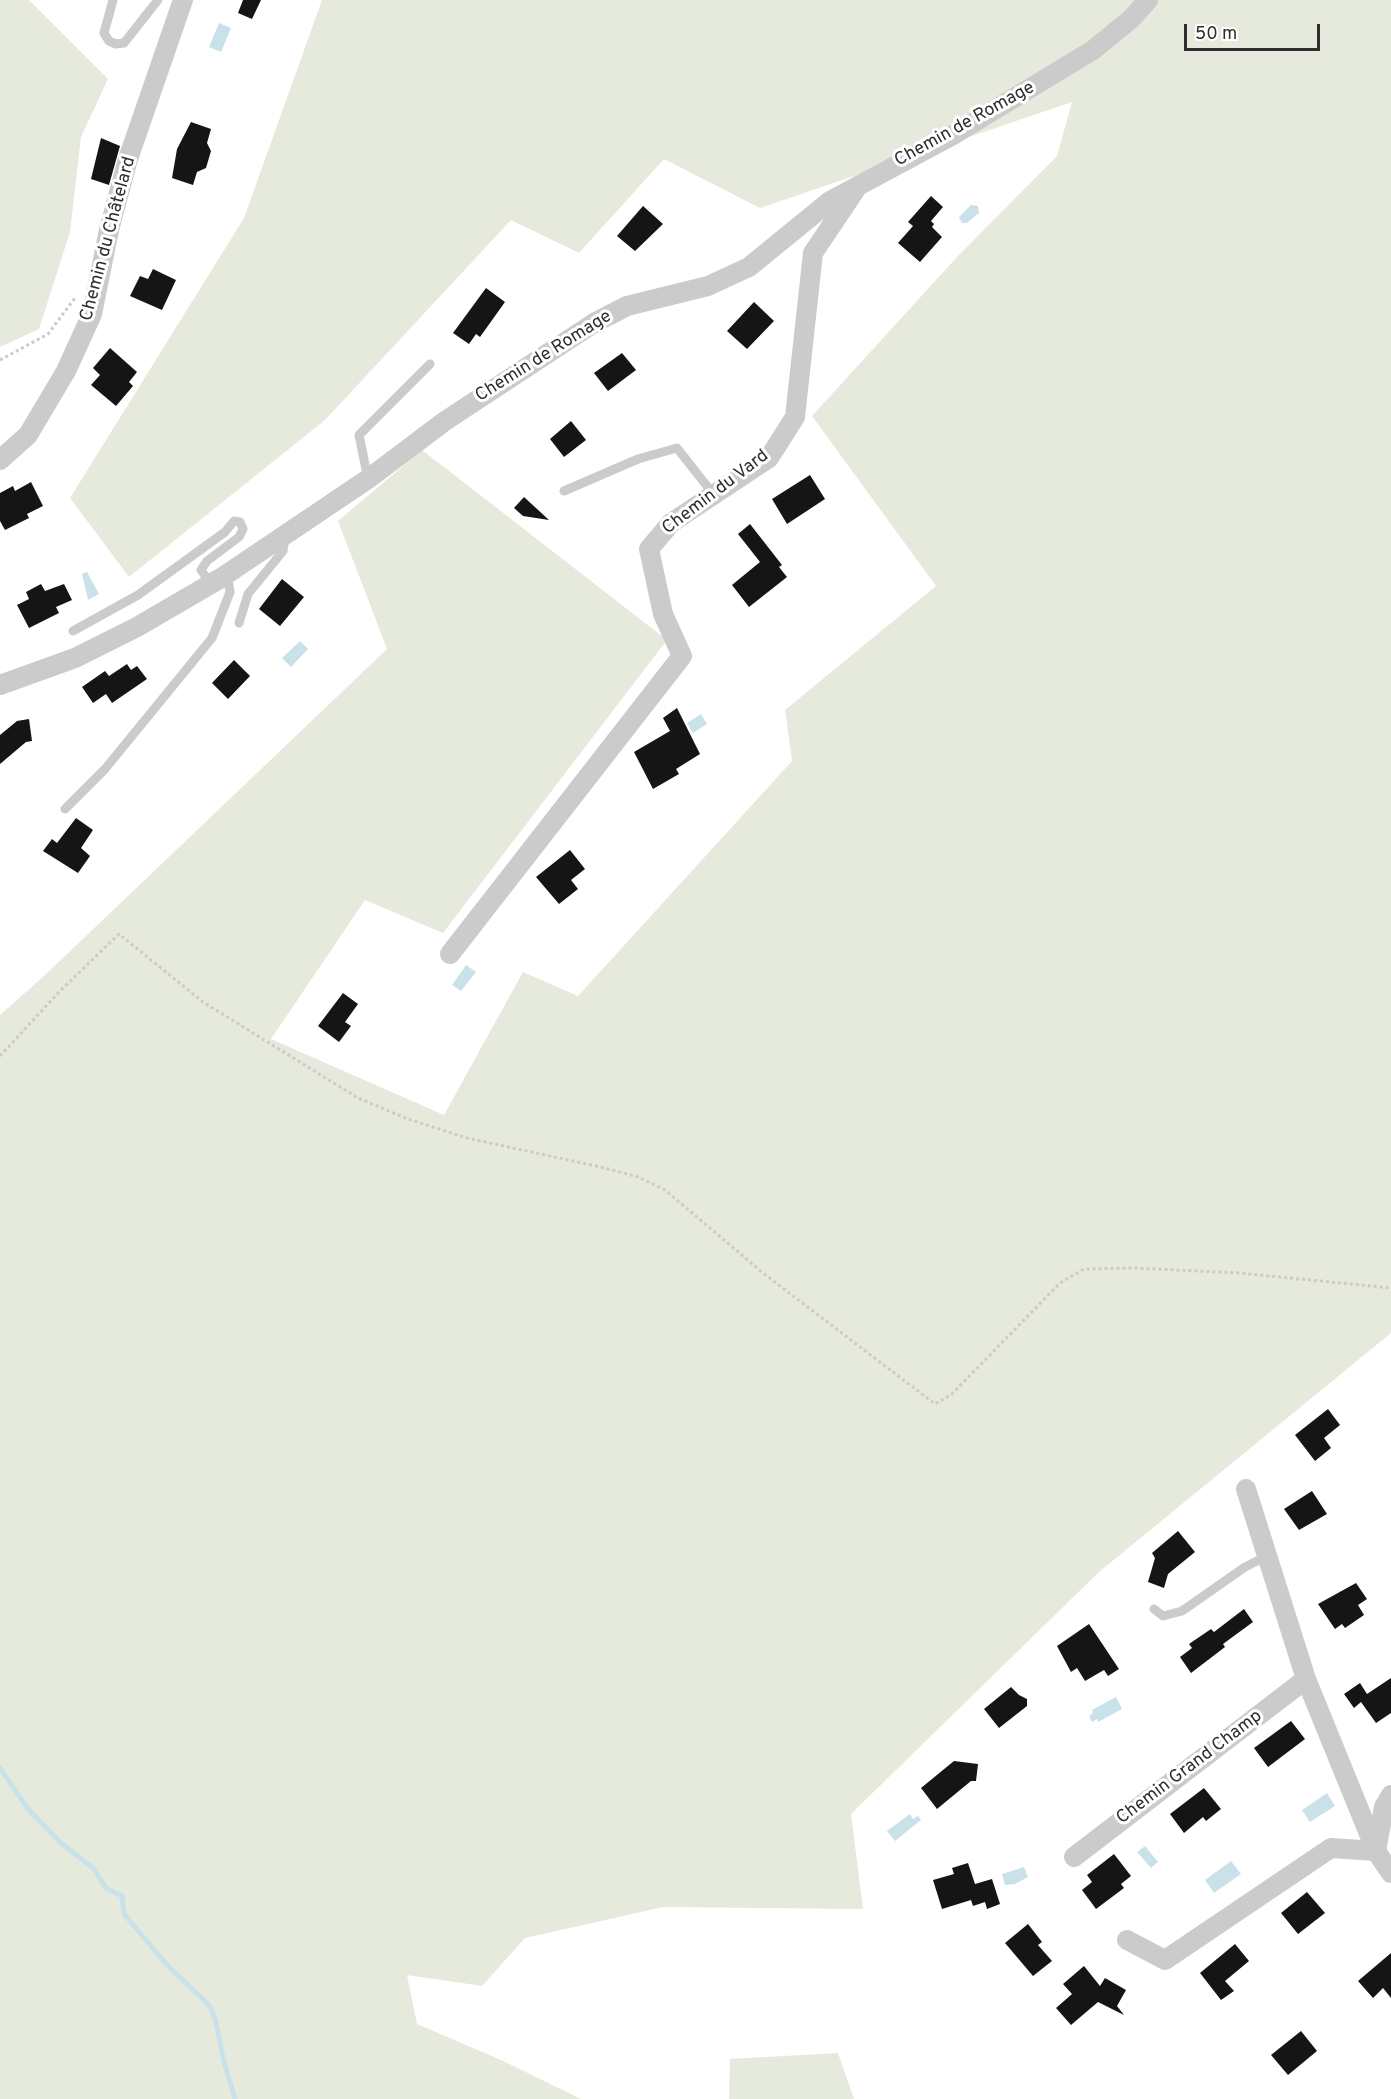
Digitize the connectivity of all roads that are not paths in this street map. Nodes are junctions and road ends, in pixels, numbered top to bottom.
1 (113, 0) edge
2 (158, 0) edge
3 (183, 0) edge
4 (1148, 0) edge
5 (861, 182) junction
6 (430, 364) dead end
7 (0, 459) edge
8 (368, 479) junction
9 (564, 491) dead end
10 (714, 495) junction
11 (285, 534) junction
12 (221, 578) junction
13 (239, 623) dead end
14 (73, 631) dead end
15 (0, 685) edge
16 (65, 809) dead end
17 (450, 954) dead end
18 (1246, 1489) dead end
19 (1267, 1556) junction
20 (1154, 1609) dead end
21 (1306, 1680) junction
22 (1391, 1795) edge
23 (1376, 1851) junction
24 (1074, 1857) dead end
25 (1391, 1873) edge
26 (1126, 1940) dead end

1 - 2 lane
3 - 7 street, Chemin du Châtelard
4 - 5 street, Chemin de Romage
5 - 8 street, Chemin de Romage
5 - 10 street, Chemin du Vard
6 - 8 lane
8 - 11 street, Chemin de Romage
9 - 10 lane
10 - 17 street, Chemin du Vard
11 - 12 street, Chemin de Romage
11 - 13 lane
12 - 14 lane
12 - 15 street, Chemin de Romage
12 - 16 lane
18 - 19 street
19 - 20 lane
19 - 21 street
21 - 23 street
21 - 24 street, Chemin Grand Champ
22 - 23 street
23 - 25 street
23 - 26 street

